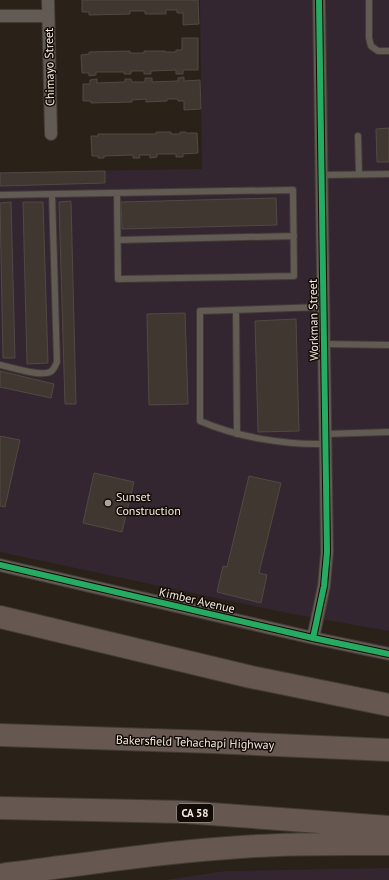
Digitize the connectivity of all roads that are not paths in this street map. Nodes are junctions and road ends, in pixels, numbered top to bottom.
1 (48, 0) edge
2 (320, 0) edge
3 (369, 0) edge
4 (0, 16) edge
5 (48, 16) junction
6 (389, 51) edge
7 (51, 134) dead end
8 (358, 136) dead end
9 (359, 174) junction
10 (389, 174) edge
11 (322, 175) junction
12 (117, 193) junction
13 (52, 194) junction
14 (0, 195) edge
15 (294, 236) junction
16 (118, 240) junction
17 (323, 307) junction
18 (236, 310) junction
19 (324, 344) junction
20 (389, 345) edge
21 (0, 364) edge
22 (389, 432) edge
23 (237, 434) junction
24 (325, 439) junction
25 (0, 565) edge
26 (0, 617) edge
27 (313, 638) junction
28 (389, 654) edge
29 (389, 705) edge
30 (0, 735) edge
31 (389, 750) edge
32 (0, 808) edge
33 (389, 826) edge
34 (389, 844) edge
35 (0, 874) edge

1 - 5 street, Chimayo Street
2 - 11 street, Workman Street
3 - 6 lane
4 - 5 street
5 - 7 street, Chimayo Street
8 - 9 lane
9 - 10 lane
9 - 11 lane
11 - 17 street, Workman Street
12 - 13 lane
12 - 15 lane
12 - 16 lane
13 - 14 lane
13 - 21 lane
15 - 16 lane
15 - 16 lane
17 - 18 lane
17 - 19 street, Workman Street
18 - 23 lane
18 - 23 lane
19 - 20 lane
19 - 24 street, Workman Street
22 - 24 lane
23 - 24 lane
24 - 27 street, Workman Street
25 - 27 street, Kimber Avenue
26 - 29 highway
27 - 28 street, Kimber Avenue
30 - 31 highway, Bakersfield Tehachapi Highway
32 - 33 highway, CA 58
34 - 35 highway

